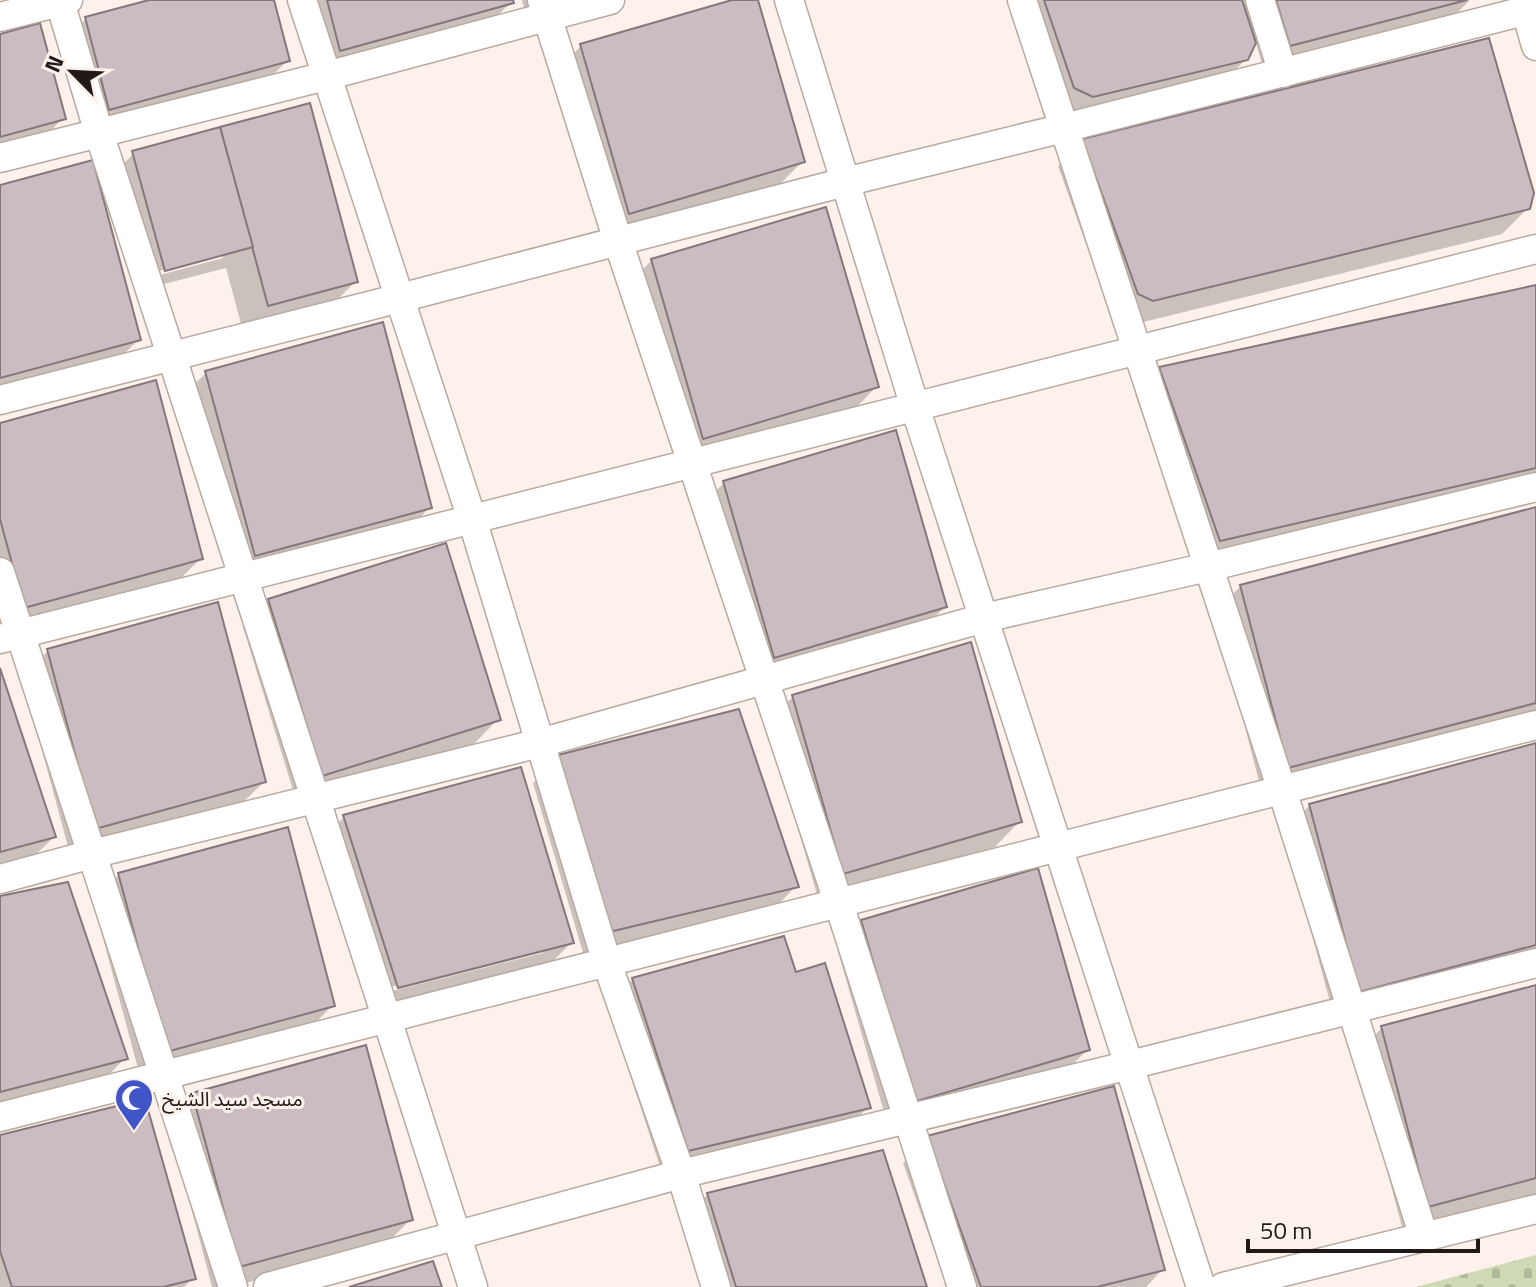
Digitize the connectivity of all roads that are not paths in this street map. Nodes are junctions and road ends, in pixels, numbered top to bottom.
1 (302, 0) edge
2 (610, 0) edge
3 (789, 0) edge
4 (1022, 0) edge
5 (1260, 0) edge
6 (64, 1) edge
7 (1528, 6) edge
8 (545, 8) edge
9 (10, 10) edge
10 (1536, 46) edge
11 (1283, 73) junction
12 (326, 76) junction
13 (1064, 128) junction
14 (99, 133) junction
15 (0, 158) edge
16 (845, 182) junction
17 (618, 241) junction
18 (1536, 249) edge
19 (400, 298) junction
20 (1136, 350) junction
21 (171, 357) junction
22 (0, 400) edge
23 (915, 407) junction
24 (692, 463) junction
25 (1536, 487) edge
26 (472, 519) junction
27 (1208, 567) junction
28 (0, 572) edge
29 (243, 578) junction
30 (984, 618) junction
31 (10, 637) edge
32 (764, 680) junction
33 (1536, 725) edge
34 (540, 743) junction
35 (1282, 790) junction
36 (314, 799) junction
37 (1059, 847) junction
38 (92, 854) junction
39 (0, 879) edge
40 (839, 904) junction
41 (607, 963) junction
42 (1536, 963) edge
43 (1351, 1010) junction
44 (387, 1019) junction
45 (1130, 1065) junction
46 (164, 1077) junction
47 (0, 1117) edge
48 (908, 1119) junction
49 (681, 1174) junction
50 (1536, 1209) edge
51 (455, 1236) junction
52 (1424, 1237) junction
53 (233, 1287) edge
54 (268, 1287) edge
55 (473, 1287) edge
56 (716, 1287) edge
57 (962, 1287) edge
58 (1201, 1287) edge
59 (1223, 1287) edge

1 - 12 street
2 - 8 street
3 - 16 street
4 - 13 street
5 - 11 street
6 - 9 street
6 - 14 street
7 - 10 street
7 - 11 street
8 - 12 street
8 - 17 street
11 - 13 street
12 - 14 street
12 - 19 street
13 - 16 street
13 - 20 street
14 - 15 street
14 - 21 street
16 - 17 street
16 - 23 street
17 - 19 street
17 - 24 street
18 - 20 street
19 - 21 street
19 - 26 street
20 - 23 street
20 - 27 street
21 - 22 street
21 - 29 street
23 - 24 street
23 - 30 street
24 - 26 street
24 - 32 street
25 - 27 street
26 - 29 street
26 - 34 street
27 - 30 street
27 - 35 street
28 - 31 street
29 - 31 street
29 - 36 street
30 - 32 street
30 - 37 street
31 - 38 street
32 - 34 street
32 - 40 street
33 - 35 street
34 - 36 street
34 - 41 street
35 - 37 street
35 - 43 street
36 - 38 street
36 - 44 street
37 - 40 street
37 - 45 street
38 - 39 street
38 - 46 street
40 - 41 street
40 - 48 street
41 - 44 street
41 - 49 street
42 - 43 street
43 - 45 street
43 - 52 street
44 - 46 street
44 - 51 street
45 - 48 street
45 - 58 street
46 - 47 street
46 - 53 street
48 - 49 street
48 - 57 street
49 - 51 street
49 - 56 street
50 - 52 street
51 - 54 street
51 - 55 street
52 - 59 street

